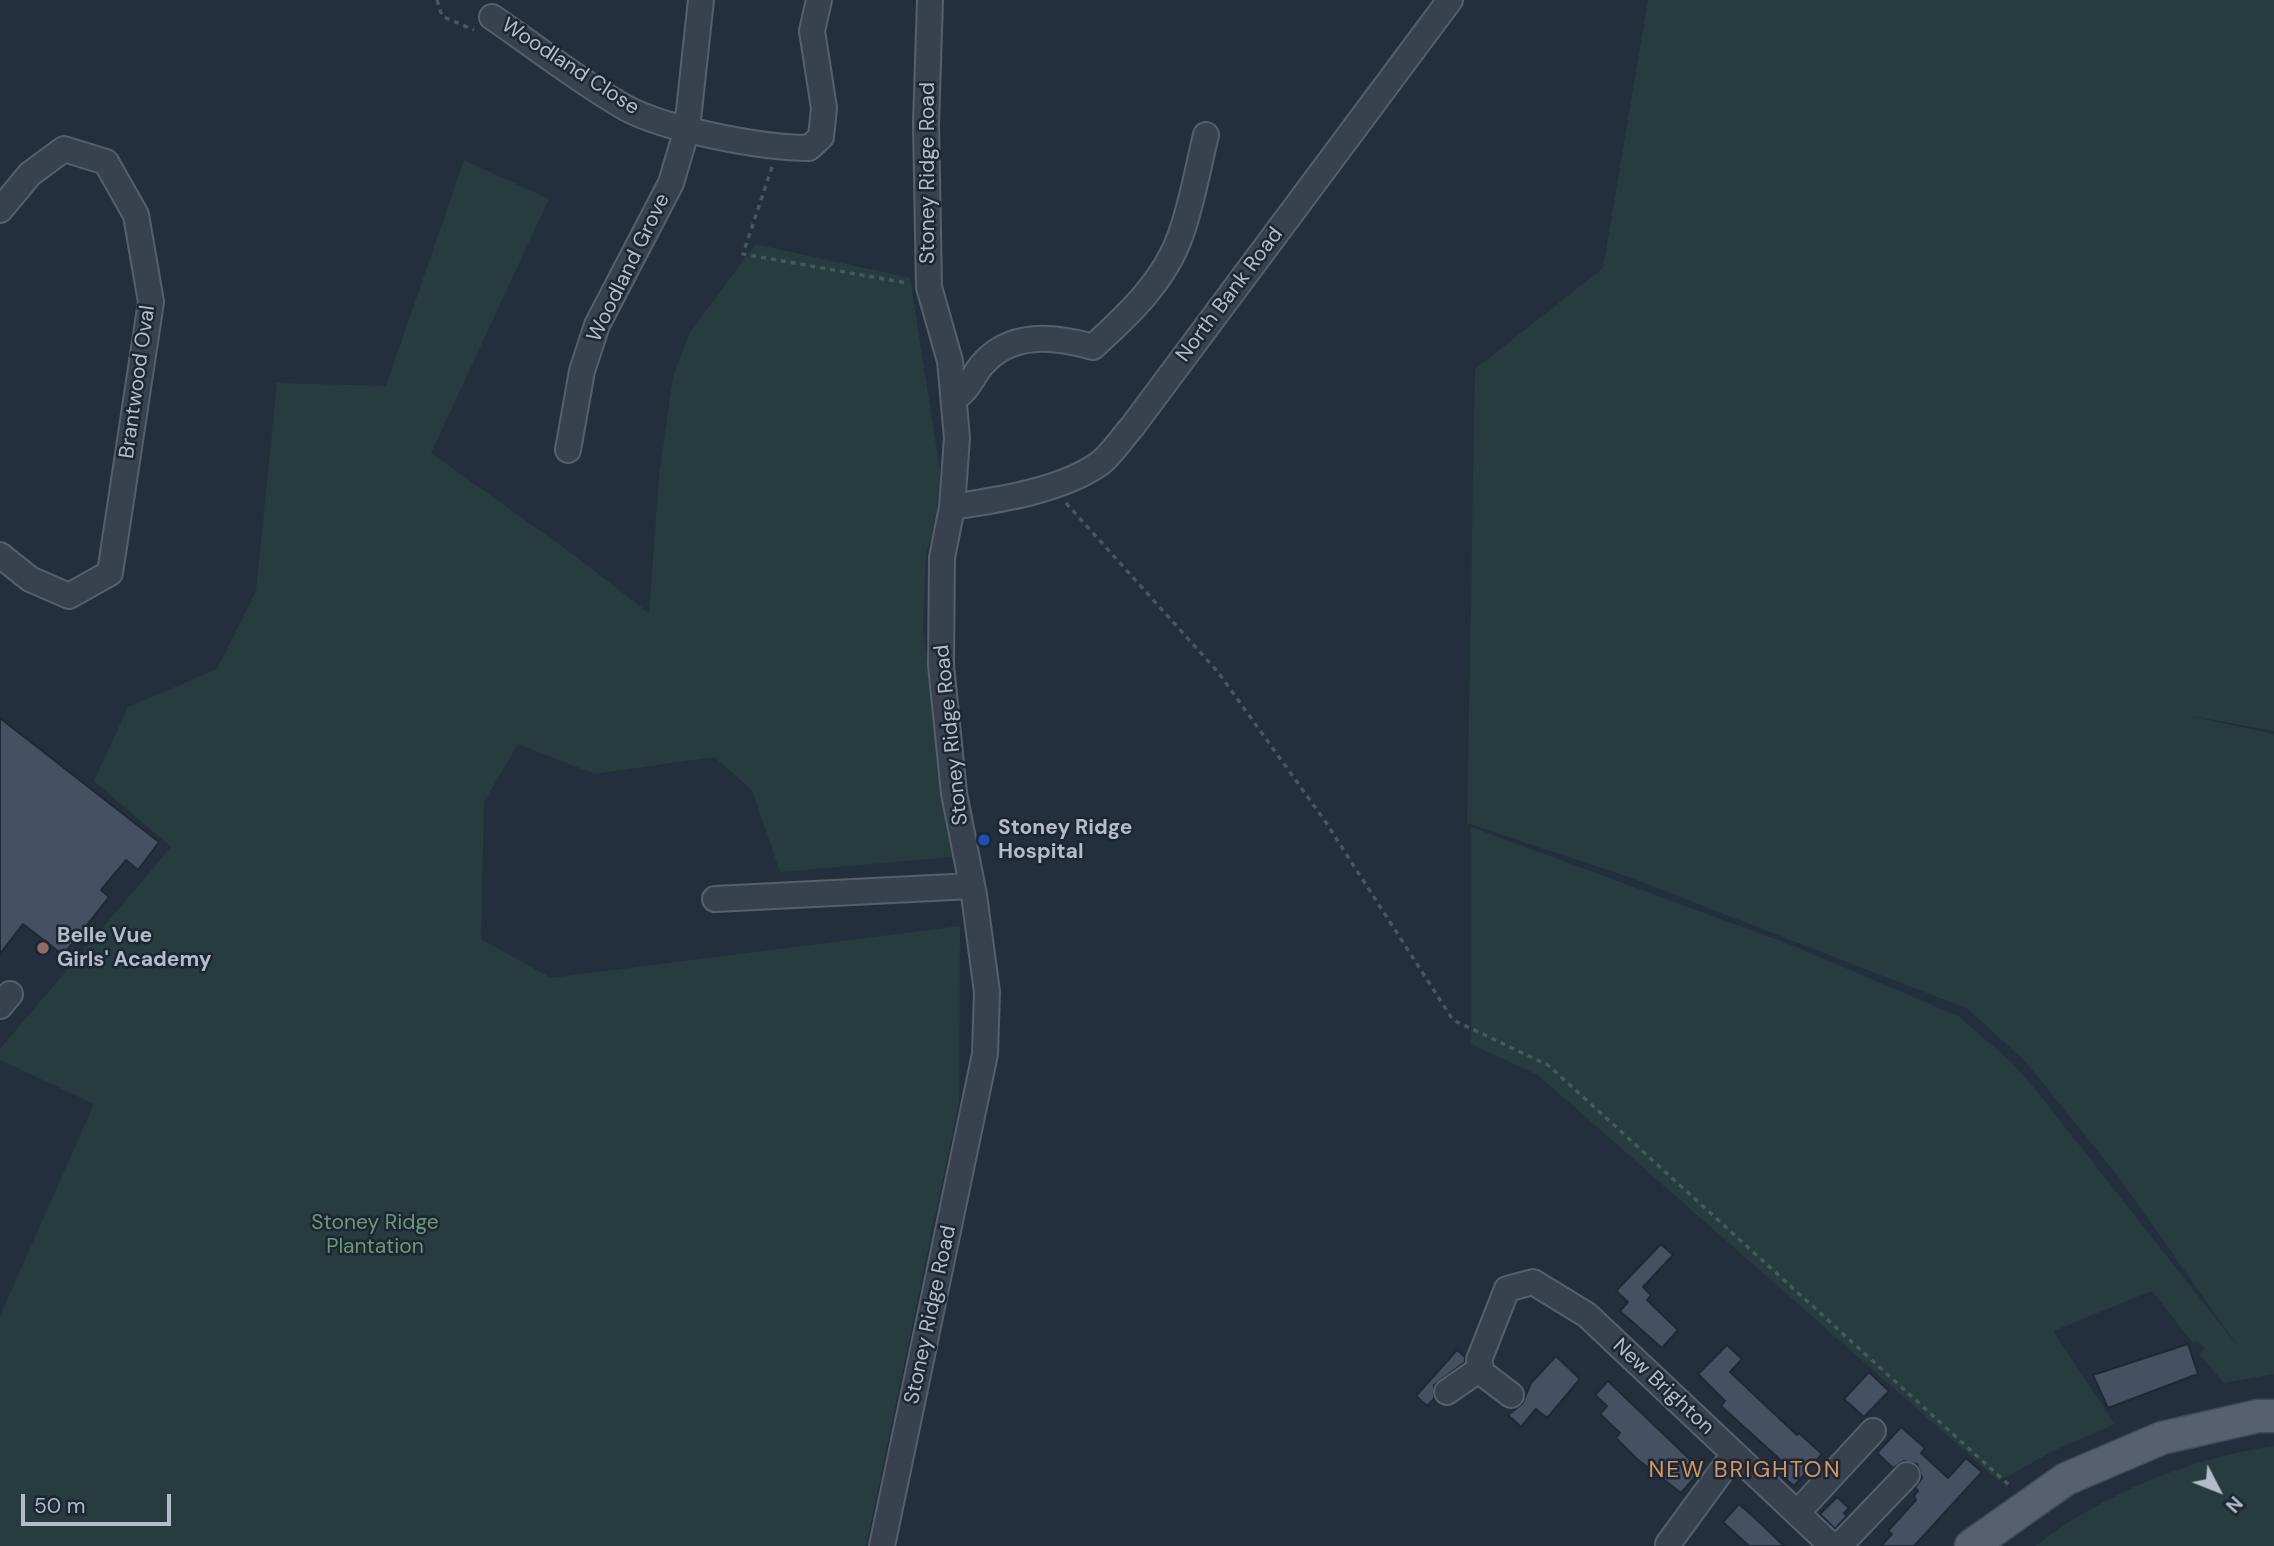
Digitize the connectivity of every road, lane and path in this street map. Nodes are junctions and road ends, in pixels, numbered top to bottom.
1 (438, 0) edge
2 (701, 0) edge
3 (818, 0) edge
4 (930, 0) edge
5 (1450, 0) edge
6 (492, 17) joint
7 (687, 129) junction
8 (1206, 135) dead end
9 (778, 148) junction
10 (0, 210) edge
11 (929, 287) junction
12 (954, 399) junction
13 (568, 450) dead end
14 (1050, 486) junction
15 (952, 507) junction
16 (0, 555) edge
17 (972, 886) junction
18 (715, 899) dead end
19 (1480, 1369) junction
20 (1447, 1392) dead end
21 (1511, 1395) dead end
22 (2274, 1416) edge
23 (1872, 1431) dead end
24 (1734, 1454) junction
25 (1907, 1475) dead end
26 (2030, 1504) junction
27 (1797, 1513) junction
28 (1668, 1544) dead end
29 (883, 1546) edge
30 (1832, 1546) edge
31 (1839, 1546) edge
32 (1971, 1546) edge

1 - 6 path
2 - 7 street, Woodland Grove
3 - 9 street, Woodland Close
4 - 11 street, Stoney Ridge Road
5 - 14 street, North Bank Road
6 - 7 street, Woodland Close
7 - 9 street, Woodland Close
7 - 13 street, Woodland Grove
8 - 12 street
9 - 11 path
10 - 16 street, Brantwood Oval
11 - 12 street, Stoney Ridge Road
12 - 15 street, Stoney Ridge Road
14 - 15 street, North Bank Road
14 - 26 path
15 - 17 street, Stoney Ridge Road
17 - 18 street
17 - 29 street, Stoney Ridge Road
19 - 20 street
19 - 21 street
19 - 24 street, New Brighton
22 - 26 main road
23 - 27 street
24 - 27 street, New Brighton
24 - 28 street
25 - 31 street
26 - 32 main road
27 - 30 street, New Brighton

